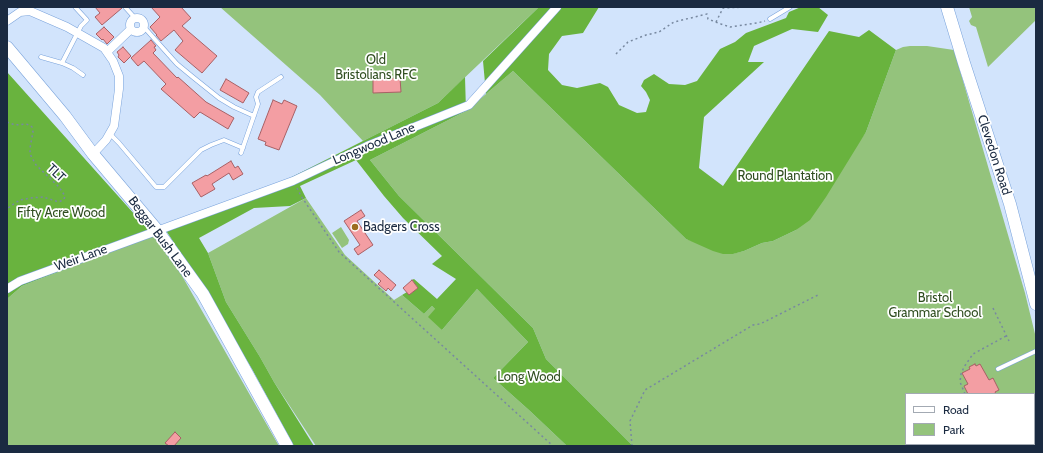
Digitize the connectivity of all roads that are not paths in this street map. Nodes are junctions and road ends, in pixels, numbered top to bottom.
1 (75, 7) edge
2 (125, 7) edge
3 (557, 7) edge
4 (790, 7) edge
5 (947, 7) edge
6 (30, 9) edge
7 (135, 18) junction
8 (770, 19) road end
9 (7, 21) edge
10 (144, 26) junction
11 (131, 28) junction
12 (77, 32) junction
13 (7, 47) edge
14 (107, 52) junction
15 (41, 57) dead end
16 (62, 63) junction
17 (83, 76) dead end
18 (281, 77) dead end
19 (254, 116) junction
20 (110, 134) junction
21 (93, 154) junction
22 (157, 230) junction
23 (7, 289) edge
24 (1036, 304) edge
25 (1036, 351) edge
26 (998, 369) dead end
27 (287, 446) edge

1 - 12 lane
2 - 7 lane
3 - 22 street, Longwood Lane
4 - 8 lane
5 - 24 main road, Clevedon Road
6 - 9 street
6 - 12 street
7 - 10 street
7 - 11 street
10 - 11 street
10 - 19 lane
11 - 14 street
12 - 14 street
12 - 16 lane
13 - 21 main road, Beggar Bush Lane
14 - 20 street
15 - 16 lane
16 - 17 lane
18 - 19 lane
19 - 20 lane
20 - 21 street
21 - 22 main road, Beggar Bush Lane
22 - 23 street, Weir Lane
22 - 27 main road, Beggar Bush Lane
25 - 26 lane

